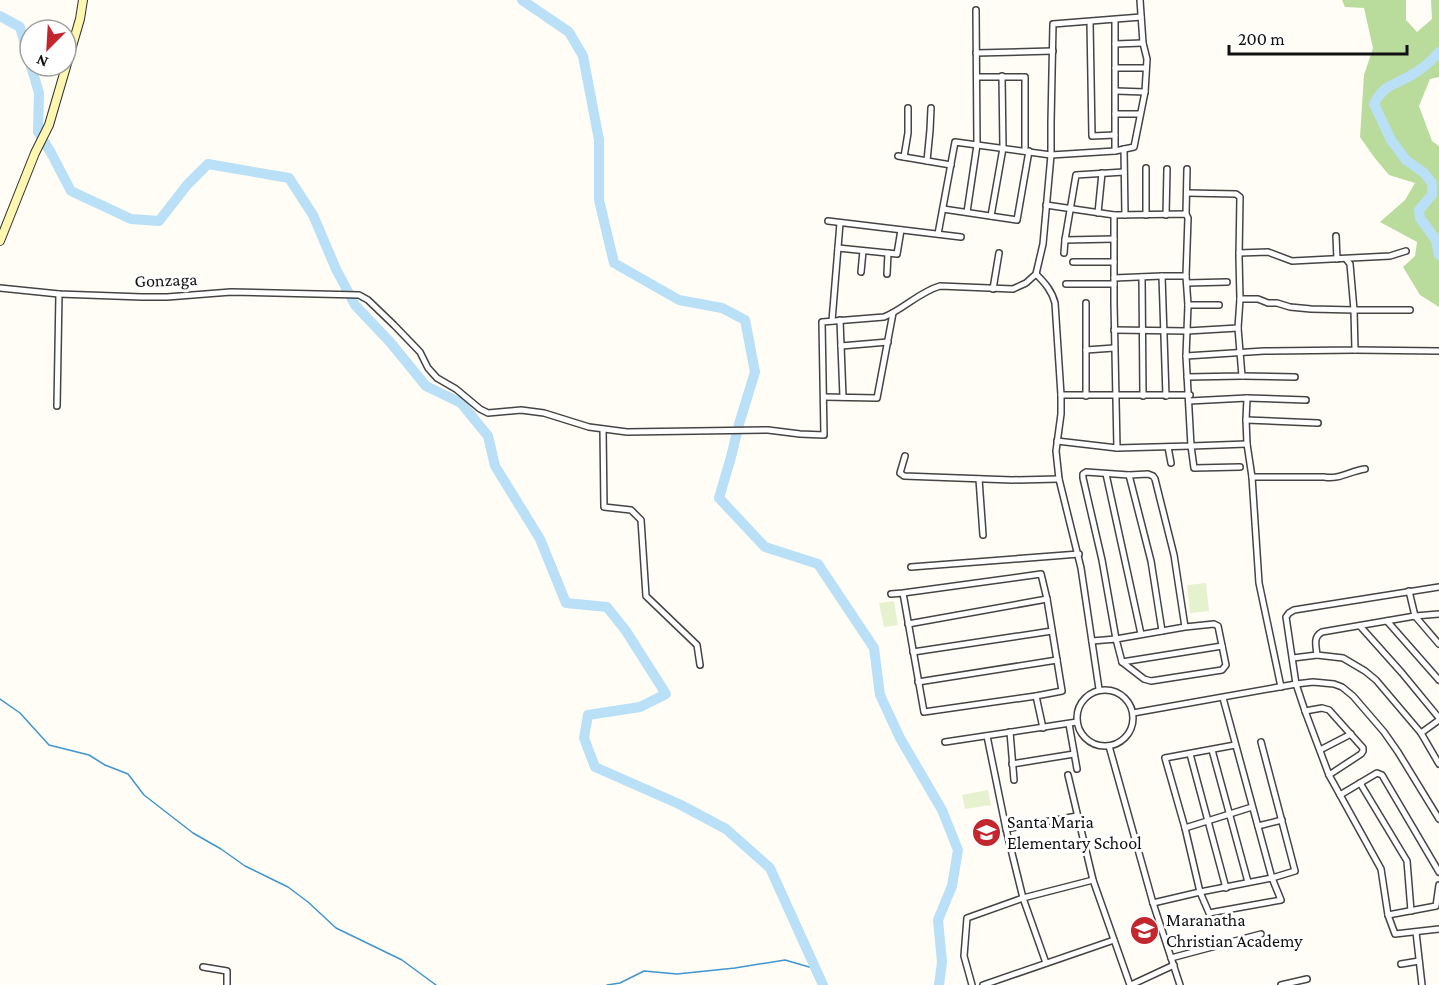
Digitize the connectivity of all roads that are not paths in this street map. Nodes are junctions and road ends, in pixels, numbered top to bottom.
1 (83, 0) edge
2 (1140, 0) edge
3 (976, 10) dead end
4 (1141, 17) junction
5 (1115, 20) junction
6 (1090, 22) junction
7 (1143, 43) junction
8 (1115, 44) junction
9 (1053, 51) junction
10 (976, 53) junction
11 (1115, 68) junction
12 (1146, 68) junction
13 (1002, 76) junction
14 (977, 77) junction
15 (1116, 91) junction
16 (1145, 92) junction
17 (908, 108) dead end
18 (931, 108) dead end
19 (1115, 114) junction
20 (1140, 114) junction
21 (1115, 135) junction
22 (977, 145) junction
23 (1003, 148) junction
24 (1124, 149) junction
25 (1027, 151) junction
26 (1116, 151) junction
27 (1052, 155) junction
28 (927, 161) junction
29 (951, 165) junction
30 (1146, 168) dead end
31 (1167, 169) dead end
32 (1187, 169) dead end
33 (1125, 172) junction
34 (1102, 173) junction
35 (1187, 193) junction
36 (1046, 205) junction
37 (943, 208) junction
38 (1071, 210) junction
39 (967, 212) junction
40 (1098, 213) junction
41 (1186, 214) junction
42 (1114, 215) junction
43 (1125, 215) junction
44 (1146, 215) junction
45 (1166, 215) junction
46 (991, 216) junction
47 (828, 221) dead end
48 (840, 223) junction
49 (901, 230) junction
50 (938, 234) junction
51 (1336, 236) dead end
52 (961, 237) dead end
53 (1114, 239) junction
54 (1065, 240) junction
55 (0, 241) edge
56 (838, 248) junction
57 (862, 250) junction
58 (1406, 251) dead end
59 (999, 252) dead end
60 (888, 253) junction
61 (1064, 253) dead end
62 (1239, 253) junction
63 (1346, 258) junction
64 (1337, 259) junction
65 (1073, 262) dead end
66 (1114, 262) junction
67 (861, 272) dead end
68 (887, 274) dead end
69 (1036, 274) junction
70 (1162, 276) junction
71 (1142, 277) junction
72 (1186, 280) junction
73 (1114, 281) junction
74 (1227, 282) dead end
75 (1066, 284) dead end
76 (0, 288) edge
77 (993, 289) junction
78 (59, 294) junction
79 (1240, 298) junction
80 (1086, 303) dead end
81 (1188, 305) junction
82 (1219, 305) dead end
83 (1354, 310) junction
84 (1410, 310) dead end
85 (893, 313) junction
86 (840, 320) junction
87 (832, 321) junction
88 (1238, 328) junction
89 (1114, 330) junction
90 (1164, 330) junction
91 (1142, 331) junction
92 (1187, 331) junction
93 (888, 342) junction
94 (841, 346) junction
95 (1114, 348) junction
96 (1086, 350) junction
97 (1355, 350) junction
98 (1439, 351) edge
99 (1241, 352) junction
100 (1186, 356) junction
101 (1242, 376) junction
102 (1187, 377) junction
103 (1295, 377) dead end
104 (1061, 395) junction
105 (1086, 396) junction
106 (1116, 396) junction
107 (1143, 396) junction
108 (1166, 396) junction
109 (824, 397) junction
110 (843, 397) junction
111 (1189, 398) junction
112 (1247, 398) junction
113 (1306, 400) dead end
114 (57, 406) dead end
115 (1246, 420) junction
116 (1318, 423) dead end
117 (603, 429) junction
118 (1057, 441) junction
119 (1247, 444) junction
120 (1168, 447) junction
121 (1191, 447) junction
122 (1117, 448) junction
123 (904, 456) dead end
124 (1171, 463) dead end
125 (1240, 466) dead end
126 (1365, 469) dead end
127 (1106, 474) junction
128 (1130, 475) junction
129 (1252, 477) junction
130 (979, 479) junction
131 (1059, 479) junction
132 (983, 535) dead end
133 (1078, 554) junction
134 (911, 567) dead end
135 (1439, 587) edge
136 (1409, 591) junction
137 (903, 593) junction
138 (891, 594) dead end
139 (1047, 599) junction
140 (1439, 614) edge
141 (1415, 616) junction
142 (1386, 621) junction
143 (908, 624) junction
144 (1360, 626) junction
145 (1185, 627) junction
146 (1052, 631) junction
147 (1162, 631) junction
148 (1141, 634) junction
149 (1116, 639) junction
150 (1092, 641) junction
151 (1439, 644) edge
152 (1222, 646) junction
153 (913, 652) junction
154 (1317, 655) junction
155 (1293, 658) junction
156 (1057, 660) junction
157 (1122, 662) junction
158 (700, 665) dead end
159 (1439, 680) edge
160 (918, 682) junction
161 (1296, 684) junction
162 (1281, 687) junction
163 (1099, 689) junction
164 (1036, 696) junction
165 (1223, 698) junction
166 (1305, 711) junction
167 (1133, 713) junction
168 (1439, 719) edge
169 (1077, 722) junction
170 (1069, 724) junction
171 (1043, 728) junction
172 (1010, 732) junction
173 (1421, 733) junction
174 (1351, 734) junction
175 (987, 736) junction
176 (945, 742) dead end
177 (1261, 742) dead end
178 (1235, 745) junction
179 (1109, 746) junction
180 (1212, 750) junction
181 (1320, 750) junction
182 (1074, 753) junction
183 (1190, 753) junction
184 (1012, 764) junction
185 (1439, 764) edge
186 (1077, 769) dead end
187 (1068, 775) dead end
188 (1329, 775) junction
189 (1014, 780) dead end
190 (1360, 783) junction
191 (1340, 795) junction
192 (1252, 807) junction
193 (1229, 815) junction
194 (1077, 816) junction
195 (1439, 819) edge
196 (1282, 820) junction
197 (1208, 821) junction
198 (1258, 826) junction
199 (1185, 828) junction
200 (1006, 829) junction
201 (1439, 872) edge
202 (1272, 878) junction
203 (1093, 880) junction
204 (1248, 882) junction
205 (1439, 885) edge
206 (1226, 888) junction
207 (1200, 892) junction
208 (1023, 898) junction
209 (1152, 903) junction
210 (1412, 911) junction
211 (1388, 915) junction
212 (1439, 929) edge
213 (1416, 932) junction
214 (1261, 934) dead end
215 (1114, 940) junction
216 (1171, 957) junction
217 (1419, 961) junction
218 (1046, 963) junction
219 (1401, 964) dead end
220 (1174, 965) junction
221 (204, 967) dead end
222 (1307, 979) dead end
223 (227, 985) edge
224 (972, 985) edge
225 (983, 985) edge
226 (1131, 985) edge
227 (1180, 985) edge
228 (1281, 985) edge
229 (1422, 985) edge

1 - 55 street
2 - 4 street
3 - 10 street
4 - 5 street
4 - 7 street
5 - 6 street
5 - 8 street
6 - 9 street
6 - 21 street
7 - 8 street
7 - 12 street
8 - 11 street
9 - 10 street
9 - 27 street
10 - 14 street
11 - 12 street
11 - 15 street
12 - 16 street
13 - 14 street
13 - 23 street
13 - 25 street
14 - 22 street
15 - 16 street
15 - 19 street
16 - 20 street
17 - 28 street
18 - 28 street
19 - 20 street
19 - 21 street
20 - 24 street
21 - 26 street
22 - 23 street
22 - 29 street
22 - 39 street
23 - 25 street
23 - 46 street
24 - 26 street
24 - 33 street
25 - 27 street
25 - 46 street
26 - 27 street
27 - 36 street
28 - 29 street
29 - 37 street
30 - 44 street
31 - 45 street
32 - 35 street
33 - 34 street
33 - 43 street
34 - 38 street
34 - 40 street
35 - 41 street
35 - 62 street
36 - 38 street
36 - 69 street
37 - 39 street
37 - 50 street
38 - 40 street
38 - 54 street
39 - 46 street
40 - 42 street
41 - 45 street
41 - 72 street
42 - 43 street
42 - 53 street
43 - 44 street
44 - 45 street
47 - 48 street
48 - 49 street
48 - 56 street
49 - 50 street
49 - 60 street
50 - 52 street
51 - 64 street
53 - 54 street
53 - 66 street
54 - 61 street
56 - 57 street
56 - 87 street
57 - 60 street
57 - 67 street
58 - 63 street
59 - 77 street
60 - 68 street
62 - 64 street
62 - 79 street
63 - 64 street
63 - 83 street
65 - 66 street
66 - 73 street
69 - 77 street
69 - 104 street
70 - 71 street
70 - 72 street
70 - 90 street
71 - 73 street
71 - 91 street
72 - 74 street
72 - 81 street
73 - 75 street
73 - 89 street
76 - 78 street, Gonzaga
77 - 85 street
78 - 114 street
78 - 117 street, Gonzaga
79 - 83 street
79 - 88 street
80 - 96 street
81 - 82 street
81 - 92 street
83 - 84 street
83 - 97 street
85 - 86 street
85 - 93 street
86 - 87 street
86 - 94 street
87 - 109 street
88 - 92 street
88 - 99 street
89 - 91 street
89 - 95 street
90 - 91 street
90 - 92 street
90 - 108 street
91 - 107 street
92 - 100 street
93 - 94 street
93 - 110 street
94 - 110 street
95 - 96 street
95 - 106 street
96 - 105 street
97 - 98 street
97 - 99 street
99 - 100 street
99 - 101 street
100 - 102 street
101 - 102 street
101 - 103 street
102 - 111 street
104 - 105 street
104 - 118 street
105 - 106 street
106 - 107 street
106 - 122 street
107 - 108 street
108 - 111 street
109 - 110 street
109 - 117 street
111 - 112 street
111 - 121 street
112 - 113 street
112 - 115 street
115 - 116 street
115 - 119 street
117 - 158 street
118 - 122 street
118 - 131 street
119 - 121 street
119 - 129 street
120 - 121 street
120 - 122 street
120 - 124 street
121 - 125 street
123 - 130 street
126 - 129 street
127 - 128 street
127 - 148 street
127 - 149 street
128 - 145 street
128 - 147 street
129 - 162 street
130 - 131 street
130 - 132 street
131 - 133 street
133 - 134 street
133 - 150 street
135 - 136 street
136 - 141 street
136 - 155 street
137 - 138 street
137 - 139 street
137 - 143 street
139 - 143 street
139 - 146 street
140 - 141 street
141 - 142 street
141 - 151 street
142 - 144 street
142 - 159 street
143 - 153 street
144 - 154 street
144 - 168 street
145 - 147 street
145 - 152 street
146 - 153 street
146 - 156 street
147 - 148 street
148 - 149 street
149 - 150 street
149 - 157 street
150 - 163 street
152 - 157 street
152 - 157 street
153 - 160 street
154 - 155 street
154 - 173 street
155 - 161 street
156 - 160 street
156 - 164 street
160 - 164 street
161 - 162 street
161 - 166 street
161 - 195 street
162 - 165 street
163 - 167 street
163 - 169 street
164 - 171 street
165 - 167 street
165 - 178 street
166 - 174 street
166 - 181 street
167 - 179 street
168 - 173 street
169 - 170 street
169 - 179 street
170 - 171 street
170 - 182 street
171 - 172 street
172 - 175 street
172 - 184 street
173 - 185 street
174 - 181 street
174 - 188 street
175 - 176 street
175 - 200 street
177 - 196 street
178 - 180 street
178 - 192 street
179 - 209 street
180 - 183 street
180 - 193 street
181 - 188 street
182 - 184 street
182 - 186 street
183 - 197 street
183 - 199 street
184 - 189 street
187 - 194 street
188 - 191 street
190 - 191 street
190 - 201 street
190 - 210 street
191 - 211 street
192 - 193 street
192 - 198 street
193 - 197 street
193 - 204 street
194 - 200 street
194 - 203 street
196 - 198 street
196 - 202 street
197 - 199 street
197 - 206 street
198 - 202 street
199 - 207 street
200 - 208 street
202 - 204 street
202 - 207 street
203 - 208 street
203 - 215 street
204 - 206 street
205 - 210 street
206 - 207 street
207 - 209 street
208 - 218 street
208 - 224 street
209 - 216 street
210 - 211 street
211 - 213 street
212 - 213 street
213 - 217 street
214 - 216 street
215 - 218 street
215 - 226 street
216 - 220 street
217 - 219 street
217 - 229 street
218 - 225 street
220 - 226 street
220 - 227 street
221 - 223 street
222 - 228 street

